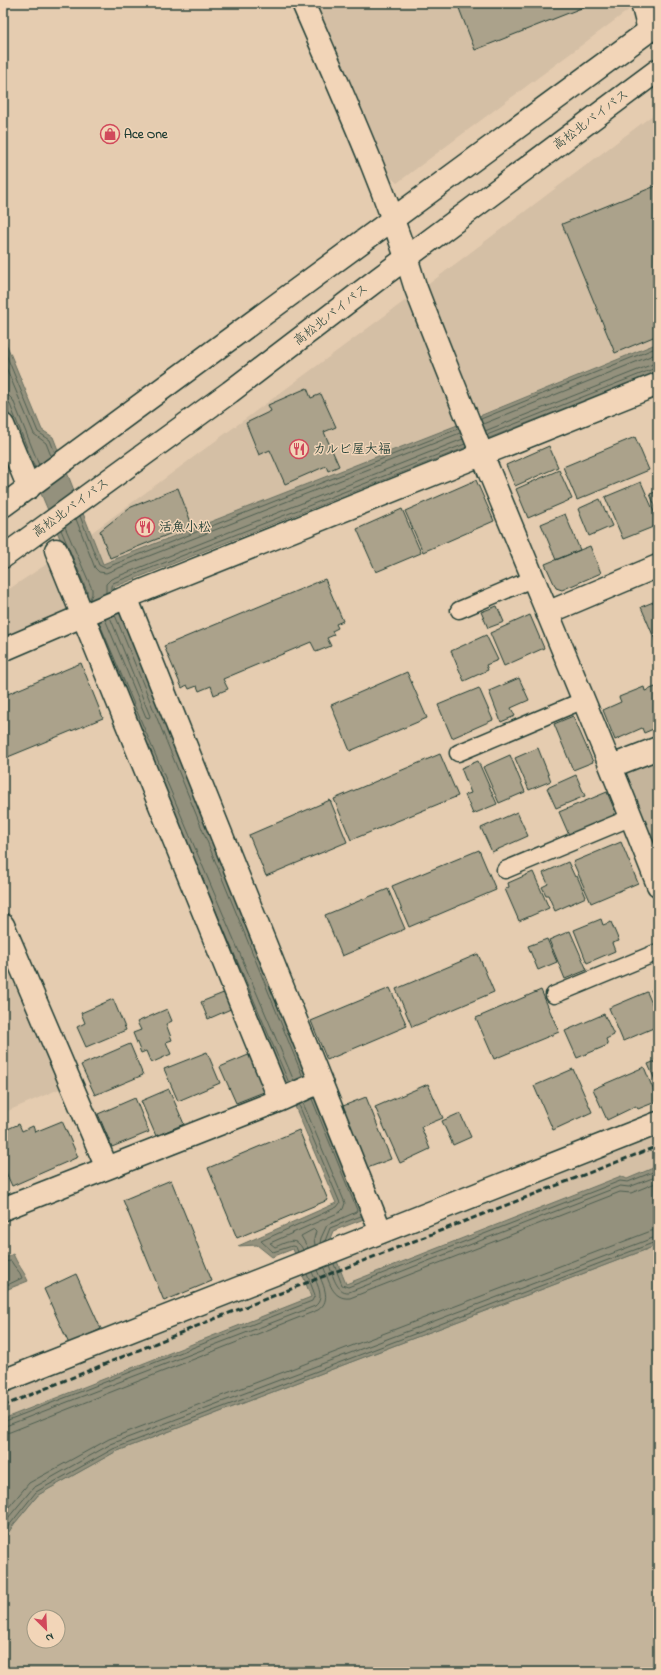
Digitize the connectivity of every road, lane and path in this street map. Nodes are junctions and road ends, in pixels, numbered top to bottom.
1 (304, 3) edge
2 (642, 3) edge
3 (653, 27) edge
4 (658, 70) edge
5 (393, 220) junction
6 (407, 258) junction
7 (658, 384) edge
8 (3, 425) edge
9 (481, 454) junction
10 (33, 485) junction
11 (3, 506) edge
12 (56, 550) dead end
13 (3, 557) edge
14 (658, 566) edge
15 (532, 579) junction
16 (124, 598) junction
17 (459, 610) dead end
18 (547, 613) junction
19 (84, 615) junction
20 (3, 650) edge
21 (584, 700) junction
22 (658, 748) edge
23 (458, 753) dead end
24 (612, 766) junction
25 (632, 817) junction
26 (505, 870) dead end
27 (658, 884) edge
28 (3, 925) edge
29 (658, 952) edge
30 (554, 995) dead end
31 (320, 1082) junction
32 (280, 1100) junction
33 (658, 1123) edge
34 (107, 1168) junction
35 (3, 1209) edge
36 (381, 1232) junction
37 (3, 1381) edge

1 - 5 main road
2 - 3 main road
3 - 5 main road
4 - 6 main road, 高松北バイパス
5 - 6 main road
5 - 10 main road
6 - 9 main road
6 - 13 main road, 高松北バイパス
7 - 9 main road
8 - 10 main road
9 - 15 main road
9 - 16 main road
10 - 11 main road
12 - 19 main road
14 - 18 main road
15 - 17 lane
15 - 18 main road
16 - 19 main road
16 - 31 main road
18 - 21 main road
19 - 20 main road
19 - 32 main road
21 - 23 lane
21 - 24 main road
22 - 24 main road
24 - 25 main road
25 - 26 lane
25 - 27 main road
28 - 34 main road
29 - 30 lane
31 - 32 main road
31 - 36 main road
32 - 34 main road
33 - 36 main road
34 - 35 main road
36 - 37 main road

